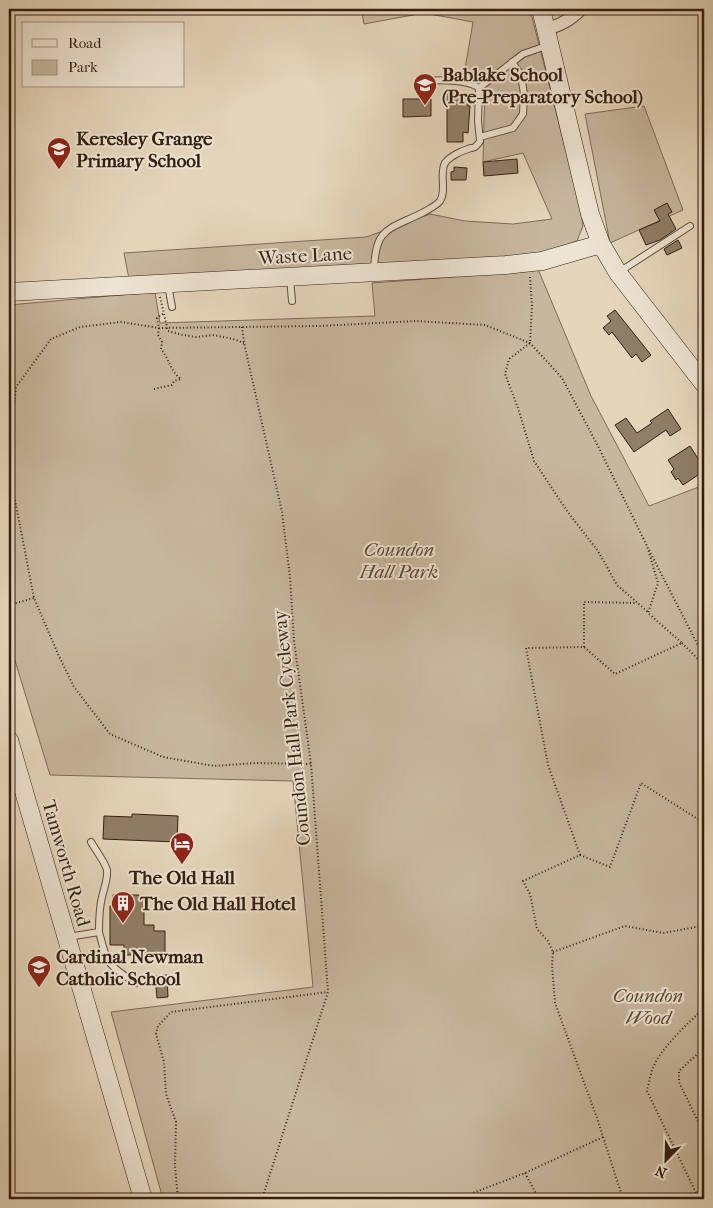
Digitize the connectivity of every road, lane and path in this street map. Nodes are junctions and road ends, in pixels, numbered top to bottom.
1 (541, 9) edge
2 (581, 9) edge
3 (548, 37) junction
4 (512, 62) junction
5 (423, 84) dead end
6 (479, 88) junction
7 (480, 137) junction
8 (690, 226) dead end
9 (601, 244) junction
10 (529, 262) junction
11 (374, 272) junction
12 (618, 272) junction
13 (290, 278) junction
14 (168, 284) junction
15 (9, 292) edge
16 (292, 301) dead end
17 (172, 307) dead end
18 (242, 327) junction
19 (159, 328) junction
20 (167, 328) junction
21 (244, 343) junction
22 (530, 343) junction
23 (704, 384) edge
24 (154, 389) dead end
25 (9, 458) edge
26 (9, 469) edge
27 (646, 546) junction
28 (34, 598) junction
29 (638, 603) junction
30 (9, 605) edge
31 (648, 613) junction
32 (682, 643) junction
33 (584, 647) junction
34 (704, 657) edge
35 (704, 666) edge
36 (9, 740) edge
37 (311, 764) junction
38 (704, 822) edge
39 (91, 842) dead end
40 (580, 855) junction
41 (704, 925) edge
42 (99, 932) junction
43 (66, 937) junction
44 (554, 952) junction
45 (136, 983) dead end
46 (328, 992) junction
47 (704, 1008) edge
48 (704, 1048) edge
49 (704, 1134) edge
50 (603, 1138) junction
51 (524, 1173) junction
52 (143, 1199) edge
53 (178, 1199) edge
54 (262, 1199) edge
55 (457, 1199) edge
56 (539, 1199) edge
57 (622, 1199) edge
58 (699, 1199) edge

1 - 3 street
2 - 3 street
3 - 4 lane
3 - 9 street
4 - 6 lane
4 - 7 lane
5 - 6 lane
6 - 7 lane
7 - 11 lane
8 - 12 lane
9 - 10 street, Waste Lane
9 - 12 street
10 - 11 street, Waste Lane
10 - 22 path
11 - 13 street, Waste Lane
12 - 23 street
13 - 14 street, Waste Lane
13 - 16 lane
14 - 15 street, Waste Lane
14 - 17 lane
18 - 20 path
18 - 21 path, Coundon Hall Park Cycleway
18 - 22 path
19 - 20 path
19 - 20 path
19 - 24 path
19 - 25 path
20 - 21 path
21 - 37 path, Coundon Hall Park Cycleway
22 - 27 path
22 - 29 path
26 - 28 path
27 - 31 path
27 - 34 path
28 - 30 path
28 - 37 path
29 - 31 path
29 - 33 path
31 - 32 path
32 - 33 path
32 - 35 path
33 - 40 path
36 - 43 street, Tamworth Road
37 - 46 path, Coundon Hall Park Cycleway
38 - 40 path
39 - 42 lane
40 - 44 path
41 - 44 path
42 - 43 lane
42 - 45 lane
43 - 52 street, Tamworth Road
44 - 50 path
46 - 53 path
46 - 54 path, Coundon Hall Park Cycleway
47 - 58 path
48 - 49 path
50 - 51 path
50 - 57 path
51 - 55 path
51 - 56 path

